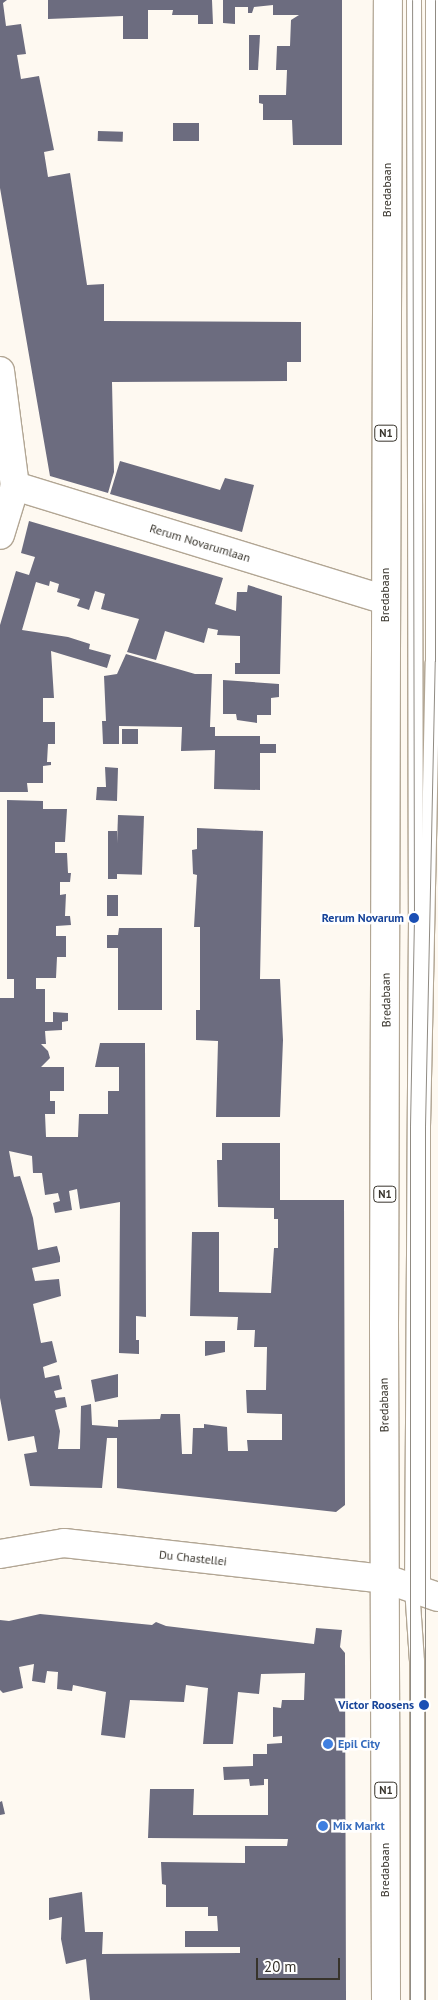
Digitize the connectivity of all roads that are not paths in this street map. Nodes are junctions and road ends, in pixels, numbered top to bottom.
1 (388, 0) edge
2 (414, 0) edge
3 (433, 0) edge
4 (0, 375) edge
5 (15, 486) junction
6 (0, 534) edge
7 (385, 600) junction
8 (1, 1547) edge
9 (386, 1579) junction
10 (424, 1592) edge
11 (386, 2000) edge
12 (417, 2000) edge

1 - 7 main road, Bredabaan / N1
2 - 10 lane
3 - 10 lane
4 - 5 main road
5 - 6 main road
5 - 7 main road, Rerum Novarumlaan
7 - 9 main road, Bredabaan / N1
8 - 9 main road, Du Chastellei
9 - 10 main road, Du Chastellei
9 - 11 main road, Bredabaan / N1
10 - 12 lane

